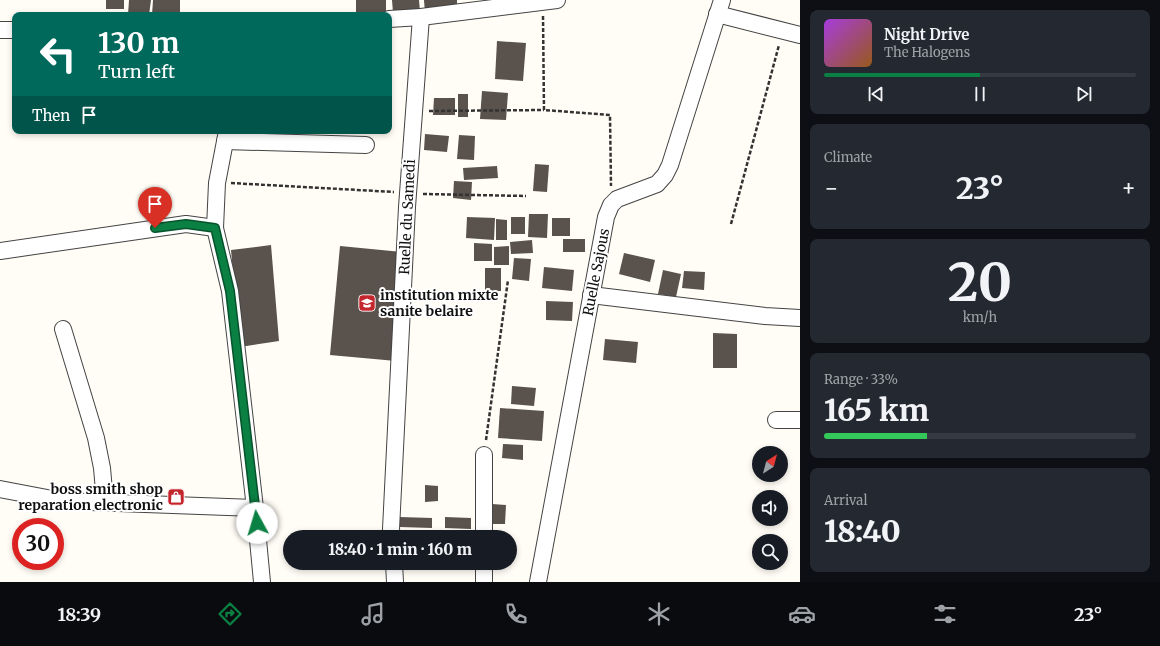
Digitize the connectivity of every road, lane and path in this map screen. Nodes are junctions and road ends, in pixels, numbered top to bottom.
1 (550, 1) edge
2 (720, 7) edge
3 (421, 17) junction
4 (392, 18) edge
5 (0, 30) edge
6 (12, 30) edge
7 (783, 31) junction
8 (800, 35) edge
9 (544, 110) junction
10 (414, 111) junction
11 (226, 136) edge
12 (366, 145) dead end
13 (217, 183) junction
14 (408, 193) junction
15 (526, 196) dead end
16 (611, 205) junction
17 (731, 224) dead end
18 (215, 228) junction
19 (0, 251) edge
20 (508, 280) dead end
21 (591, 295) junction
22 (800, 318) edge
23 (63, 328) dead end
24 (776, 420) dead end
25 (800, 420) edge
26 (484, 455) joint
27 (0, 489) edge
28 (105, 502) junction
29 (255, 508) junction
30 (391, 530) edge
31 (484, 530) edge
32 (394, 570) edge
33 (484, 570) edge
34 (262, 582) edge
35 (395, 582) edge
36 (484, 582) edge
37 (538, 582) edge

1 - 3 street
1 - 9 path
2 - 7 street
2 - 16 street
3 - 4 street
3 - 10 street, Ruelle du Samedi
5 - 6 street
7 - 8 street
7 - 17 path
9 - 10 path
9 - 16 path
10 - 14 street, Ruelle du Samedi
11 - 12 street
11 - 13 street
13 - 14 path
13 - 18 street
14 - 15 path
14 - 30 street, Ruelle du Samedi
16 - 21 street, Ruelle Sajous
18 - 19 street
18 - 29 street
20 - 26 path
21 - 22 street
21 - 37 street, Ruelle Sajous
23 - 28 street
24 - 25 street
26 - 31 street
27 - 28 street
28 - 29 street
29 - 34 street
32 - 35 street
33 - 36 street

